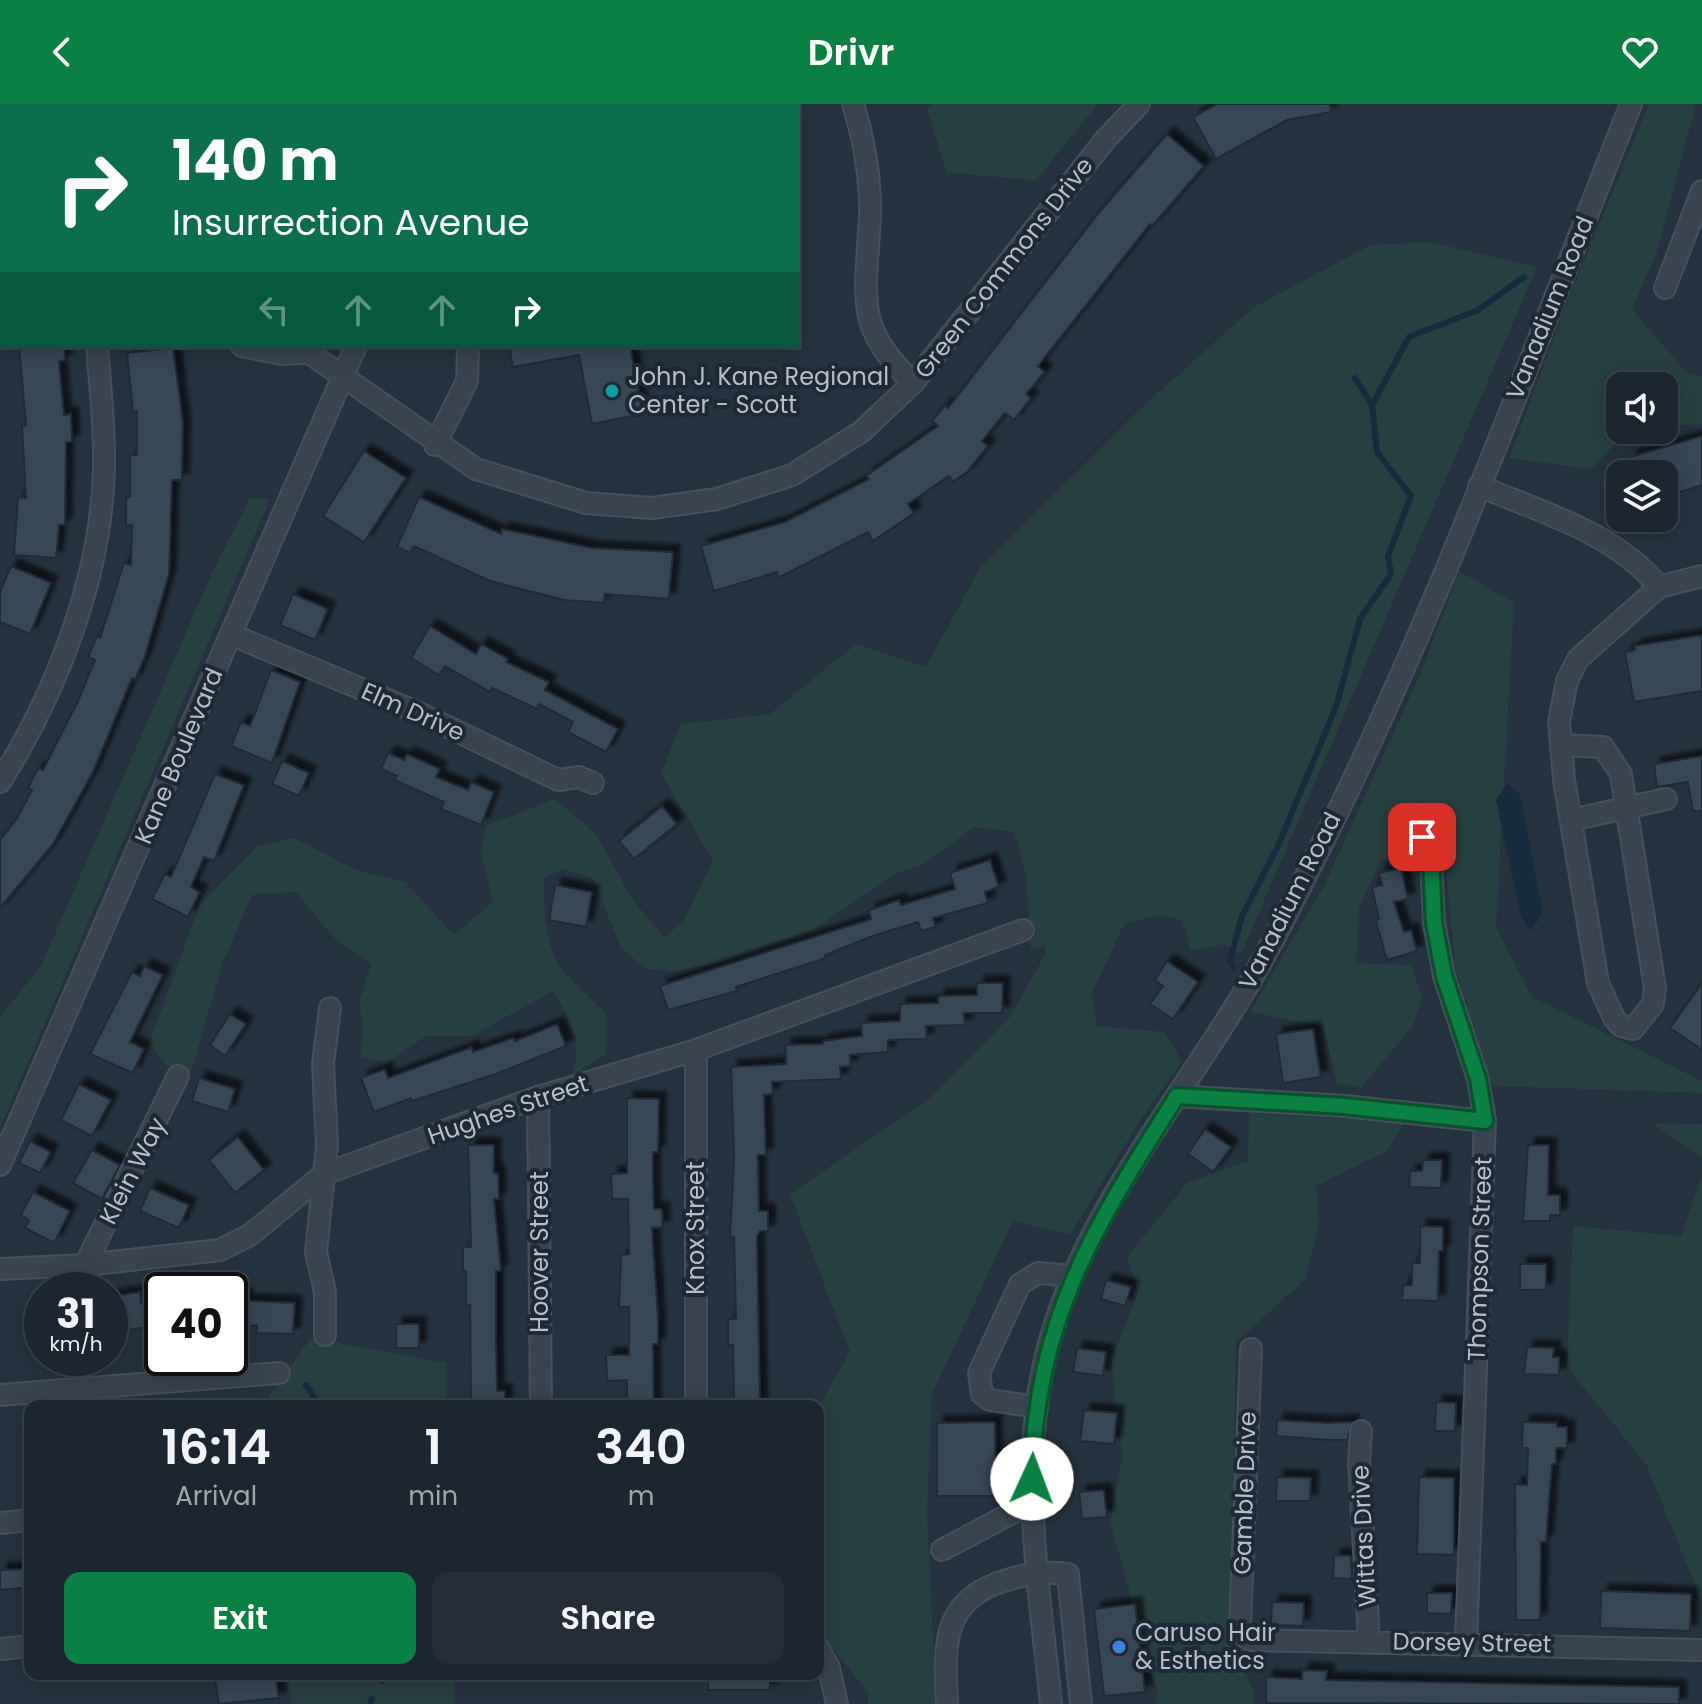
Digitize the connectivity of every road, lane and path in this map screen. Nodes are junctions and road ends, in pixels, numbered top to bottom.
1 (853, 104) edge
2 (1139, 104) edge
3 (1631, 104) edge
4 (1702, 191) edge
5 (1665, 288) dead end
6 (97, 348) edge
7 (253, 348) edge
8 (355, 348) edge
9 (468, 348) edge
10 (303, 349) edge
11 (343, 376) junction
12 (913, 383) junction
13 (435, 445) junction
14 (1479, 486) junction
15 (1702, 576) edge
16 (1659, 587) junction
17 (232, 635) junction
18 (1561, 745) junction
19 (0, 782) edge
20 (593, 783) dead end
21 (1666, 799) dead end
22 (1627, 810) junction
23 (1571, 820) junction
24 (1422, 837) dead end
25 (1023, 930) dead end
26 (330, 1008) dead end
27 (696, 1050) junction
28 (178, 1076) dead end
29 (1177, 1096) junction
30 (538, 1097) junction
31 (1485, 1121) junction
32 (0, 1165) edge
33 (324, 1174) junction
34 (85, 1265) junction
35 (0, 1269) edge
36 (1072, 1276) junction
37 (325, 1335) dead end
38 (1251, 1349) dead end
39 (279, 1373) dead end
40 (0, 1395) edge
41 (541, 1400) edge
42 (696, 1400) edge
43 (1037, 1407) junction
44 (1361, 1431) dead end
45 (1031, 1503) junction
46 (24, 1521) edge
47 (0, 1523) edge
48 (942, 1550) dead end
49 (1037, 1571) junction
50 (1244, 1636) joint
51 (1369, 1641) junction
52 (1466, 1642) junction
53 (24, 1647) edge
54 (0, 1649) edge
55 (1702, 1650) edge
56 (824, 1658) edge
57 (837, 1704) edge
58 (947, 1704) edge
59 (1051, 1704) edge
60 (1081, 1704) edge

1 - 12 street
2 - 12 street, Green Commons Drive
3 - 14 street, Vanadium Road
4 - 5 street
6 - 19 street
7 - 10 street
8 - 11 street, Kane Boulevard
9 - 13 street
10 - 11 street, Green Commons Drive
11 - 13 street, Green Commons Drive
11 - 17 street, Kane Boulevard
12 - 13 street, Green Commons Drive
14 - 16 street
14 - 29 street, Vanadium Road
15 - 16 street
16 - 18 street
17 - 20 street, Elm Drive
17 - 32 street, Kane Boulevard
18 - 22 street
18 - 23 street
21 - 22 street
22 - 23 street
22 - 23 street
24 - 31 street, Thompson Street
25 - 27 street, Hughes Street
26 - 33 street
27 - 30 street, Hughes Street
27 - 42 street, Knox Street
28 - 34 street, Klein Way
29 - 31 street
29 - 36 street, Vanadium Road
30 - 33 street, Hughes Street
30 - 41 street, Hoover Street
31 - 52 street, Thompson Street
33 - 34 street, Hughes Street
33 - 37 street
34 - 35 street, Hughes Street
36 - 43 street, Vanadium Road
36 - 43 street
38 - 50 street, Gamble Drive
39 - 40 street
43 - 45 street, Vanadium Road
44 - 51 street, Wittas Drive
45 - 48 street
45 - 49 street, Vanadium Road
46 - 47 street
49 - 58 street
49 - 59 street, Vanadium Road
49 - 60 street
50 - 51 street, Dorsey Street
51 - 52 street, Dorsey Street
52 - 55 street, Dorsey Street
53 - 54 street
56 - 57 street

